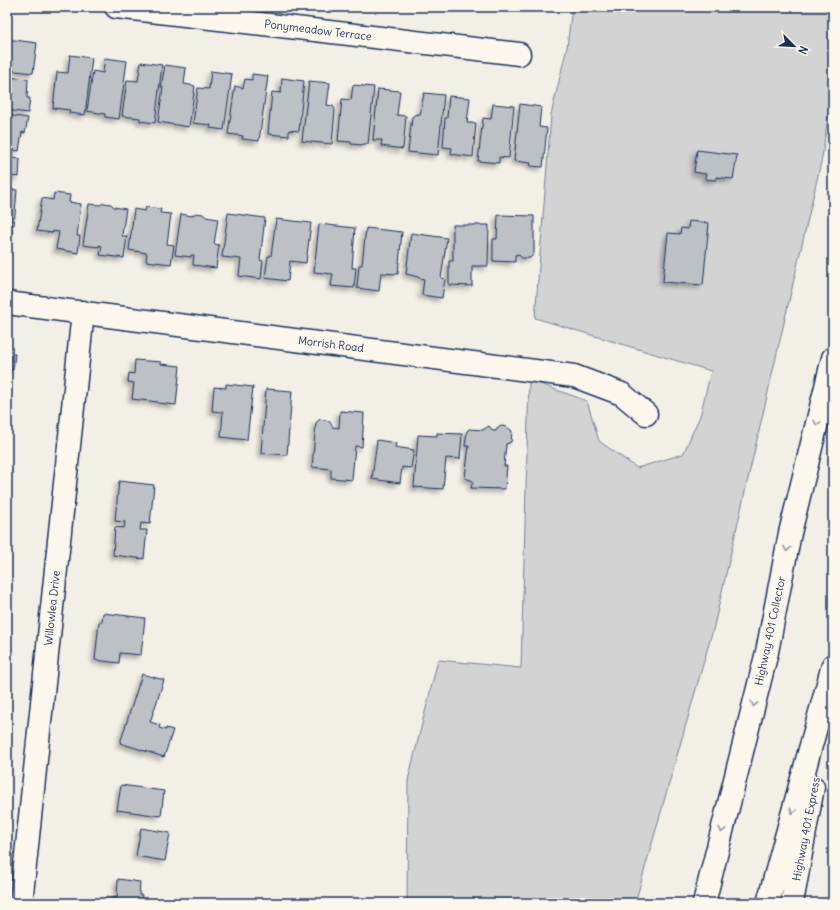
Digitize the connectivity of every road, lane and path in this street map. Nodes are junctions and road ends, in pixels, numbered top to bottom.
1 (116, 7) edge
2 (519, 54) dead end
3 (7, 303) edge
4 (83, 312) junction
5 (833, 358) edge
6 (646, 414) dead end
7 (833, 665) edge
8 (833, 684) edge
9 (22, 903) edge
10 (704, 903) edge
11 (768, 903) edge
12 (792, 903) edge

1 - 2 main road, Ponymeadow Terrace
3 - 4 main road, Morrish Road
4 - 6 main road, Morrish Road
4 - 9 main road, Willowlea Drive
5 -> 10 main road, Highway 401 Collector
7 -> 11 main road
8 - 12 main road, Highway 401 Express

